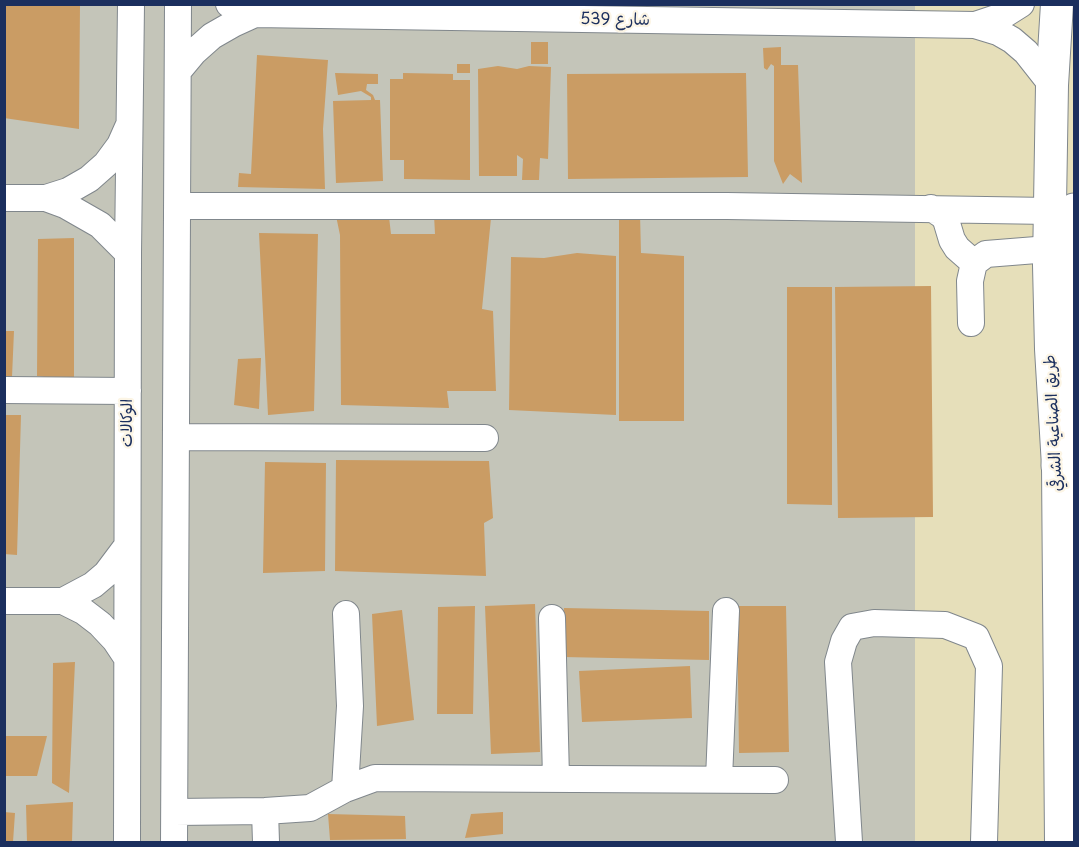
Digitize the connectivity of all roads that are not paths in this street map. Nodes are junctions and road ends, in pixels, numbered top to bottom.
1 (131, 4) edge
2 (178, 4) edge
3 (229, 4) edge
4 (1022, 4) edge
5 (1057, 4) edge
6 (367, 10) edge
7 (740, 13) edge
8 (255, 15) junction
9 (975, 25) junction
10 (179, 70) junction
11 (1052, 85) junction
12 (130, 124) junction
13 (4, 198) edge
14 (46, 198) junction
15 (177, 206) junction
16 (931, 208) junction
17 (1062, 210) edge
18 (1049, 249) junction
19 (129, 254) junction
20 (974, 263) junction
21 (971, 323) dead end
22 (4, 390) edge
23 (128, 391) junction
24 (177, 437) junction
25 (485, 438) dead end
26 (1058, 466) junction
27 (128, 546) junction
28 (4, 601) edge
29 (63, 601) junction
30 (726, 610) dead end
31 (346, 614) dead end
32 (552, 618) dead end
33 (127, 658) junction
34 (556, 778) junction
35 (719, 779) junction
36 (775, 780) dead end
37 (345, 789) junction
38 (265, 811) junction
39 (175, 812) junction
40 (127, 843) edge
41 (174, 843) edge
42 (266, 843) edge
43 (849, 843) edge
44 (984, 843) edge
45 (1060, 843) edge

1 - 12 street, الوكالات
2 - 10 street
3 - 8 street, شارع 539
4 - 9 street, شارع 539
5 - 11 main road, طريق الصناعية الشرقي
6 - 7 street, شارع 539
6 - 8 street, شارع 539
7 - 9 street, شارع 539
8 - 10 street, شارع 539
9 - 11 street, شارع 539
10 - 15 street
11 - 17 main road, طريق الصناعية الشرقي
12 - 14 street
12 - 19 street, الوكالات
13 - 14 street
14 - 19 street
15 - 16 street
15 - 24 street
16 - 17 street
16 - 20 street
17 - 18 main road, طريق الصناعية الشرقي
17 - 26 highway
18 - 20 street
18 - 26 main road, طريق الصناعية الشرقي
19 - 23 street, الوكالات
20 - 21 street
22 - 23 street
23 - 27 street, الوكالات
24 - 25 street
24 - 39 street
26 - 45 main road, طريق الصناعية الشرقي
27 - 29 street
27 - 33 street, الوكالات
28 - 29 street
29 - 33 street
30 - 35 street
31 - 37 street
32 - 34 street
33 - 40 street, الوكالات
34 - 35 street
34 - 37 street
35 - 36 street
37 - 38 street
38 - 39 street
38 - 42 street
39 - 41 street
43 - 44 street

